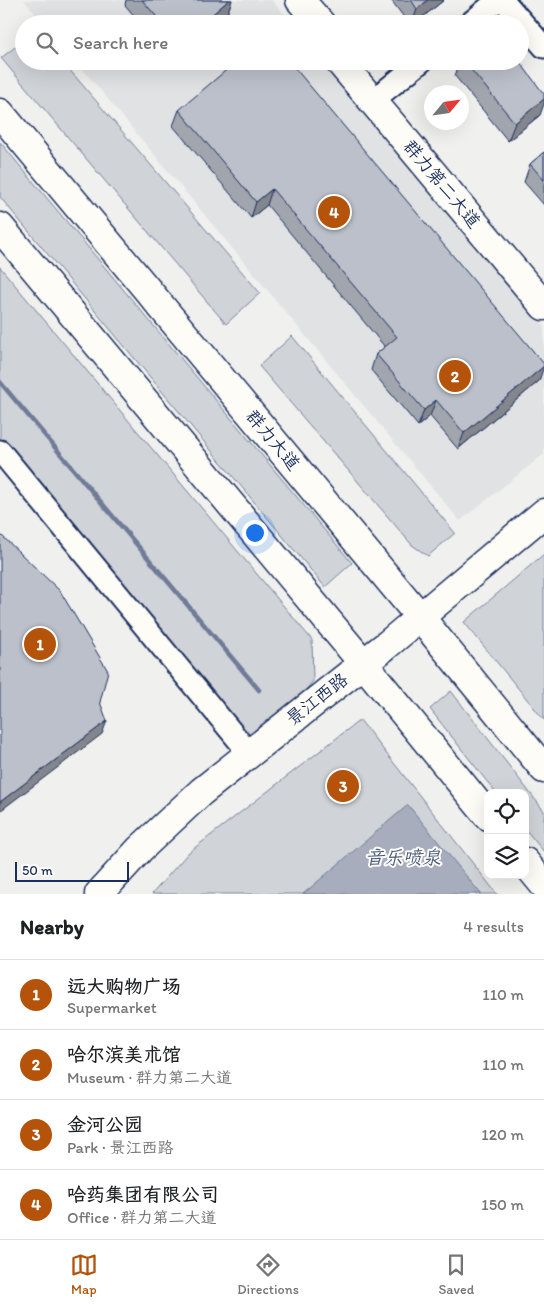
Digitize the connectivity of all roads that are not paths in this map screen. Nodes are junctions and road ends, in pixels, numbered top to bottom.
1 (288, 0) edge
2 (300, 0) edge
3 (498, 0) edge
4 (503, 0) edge
5 (300, 15) edge
6 (313, 15) edge
7 (480, 15) edge
8 (516, 15) edge
9 (529, 30) edge
10 (544, 48) edge
11 (347, 70) edge
12 (361, 70) edge
13 (411, 70) edge
14 (381, 94) junction
15 (0, 113) edge
16 (0, 228) edge
17 (544, 283) edge
18 (544, 306) edge
19 (0, 451) edge
20 (544, 513) edge
21 (420, 617) junction
22 (363, 663) junction
23 (249, 753) junction
24 (544, 769) edge
25 (484, 811) edge
26 (529, 867) edge
27 (544, 885) edge
28 (99, 894) edge

1 - 5 main road
2 - 6 main road
3 - 7 street
4 - 8 street
9 - 10 street
11 - 18 main road, 群力第二大道
12 - 14 main road, 群力第二大道
13 - 14 street
14 - 17 main road, 群力第二大道
15 - 21 main road, 群力大道
16 - 22 main road
19 - 23 street
20 - 21 main road, 景江西路
21 - 22 main road, 景江西路
21 - 24 main road, 群力大道
22 - 23 main road, 景江西路
22 - 25 main road
23 - 28 main road, 景江西路
26 - 27 main road

